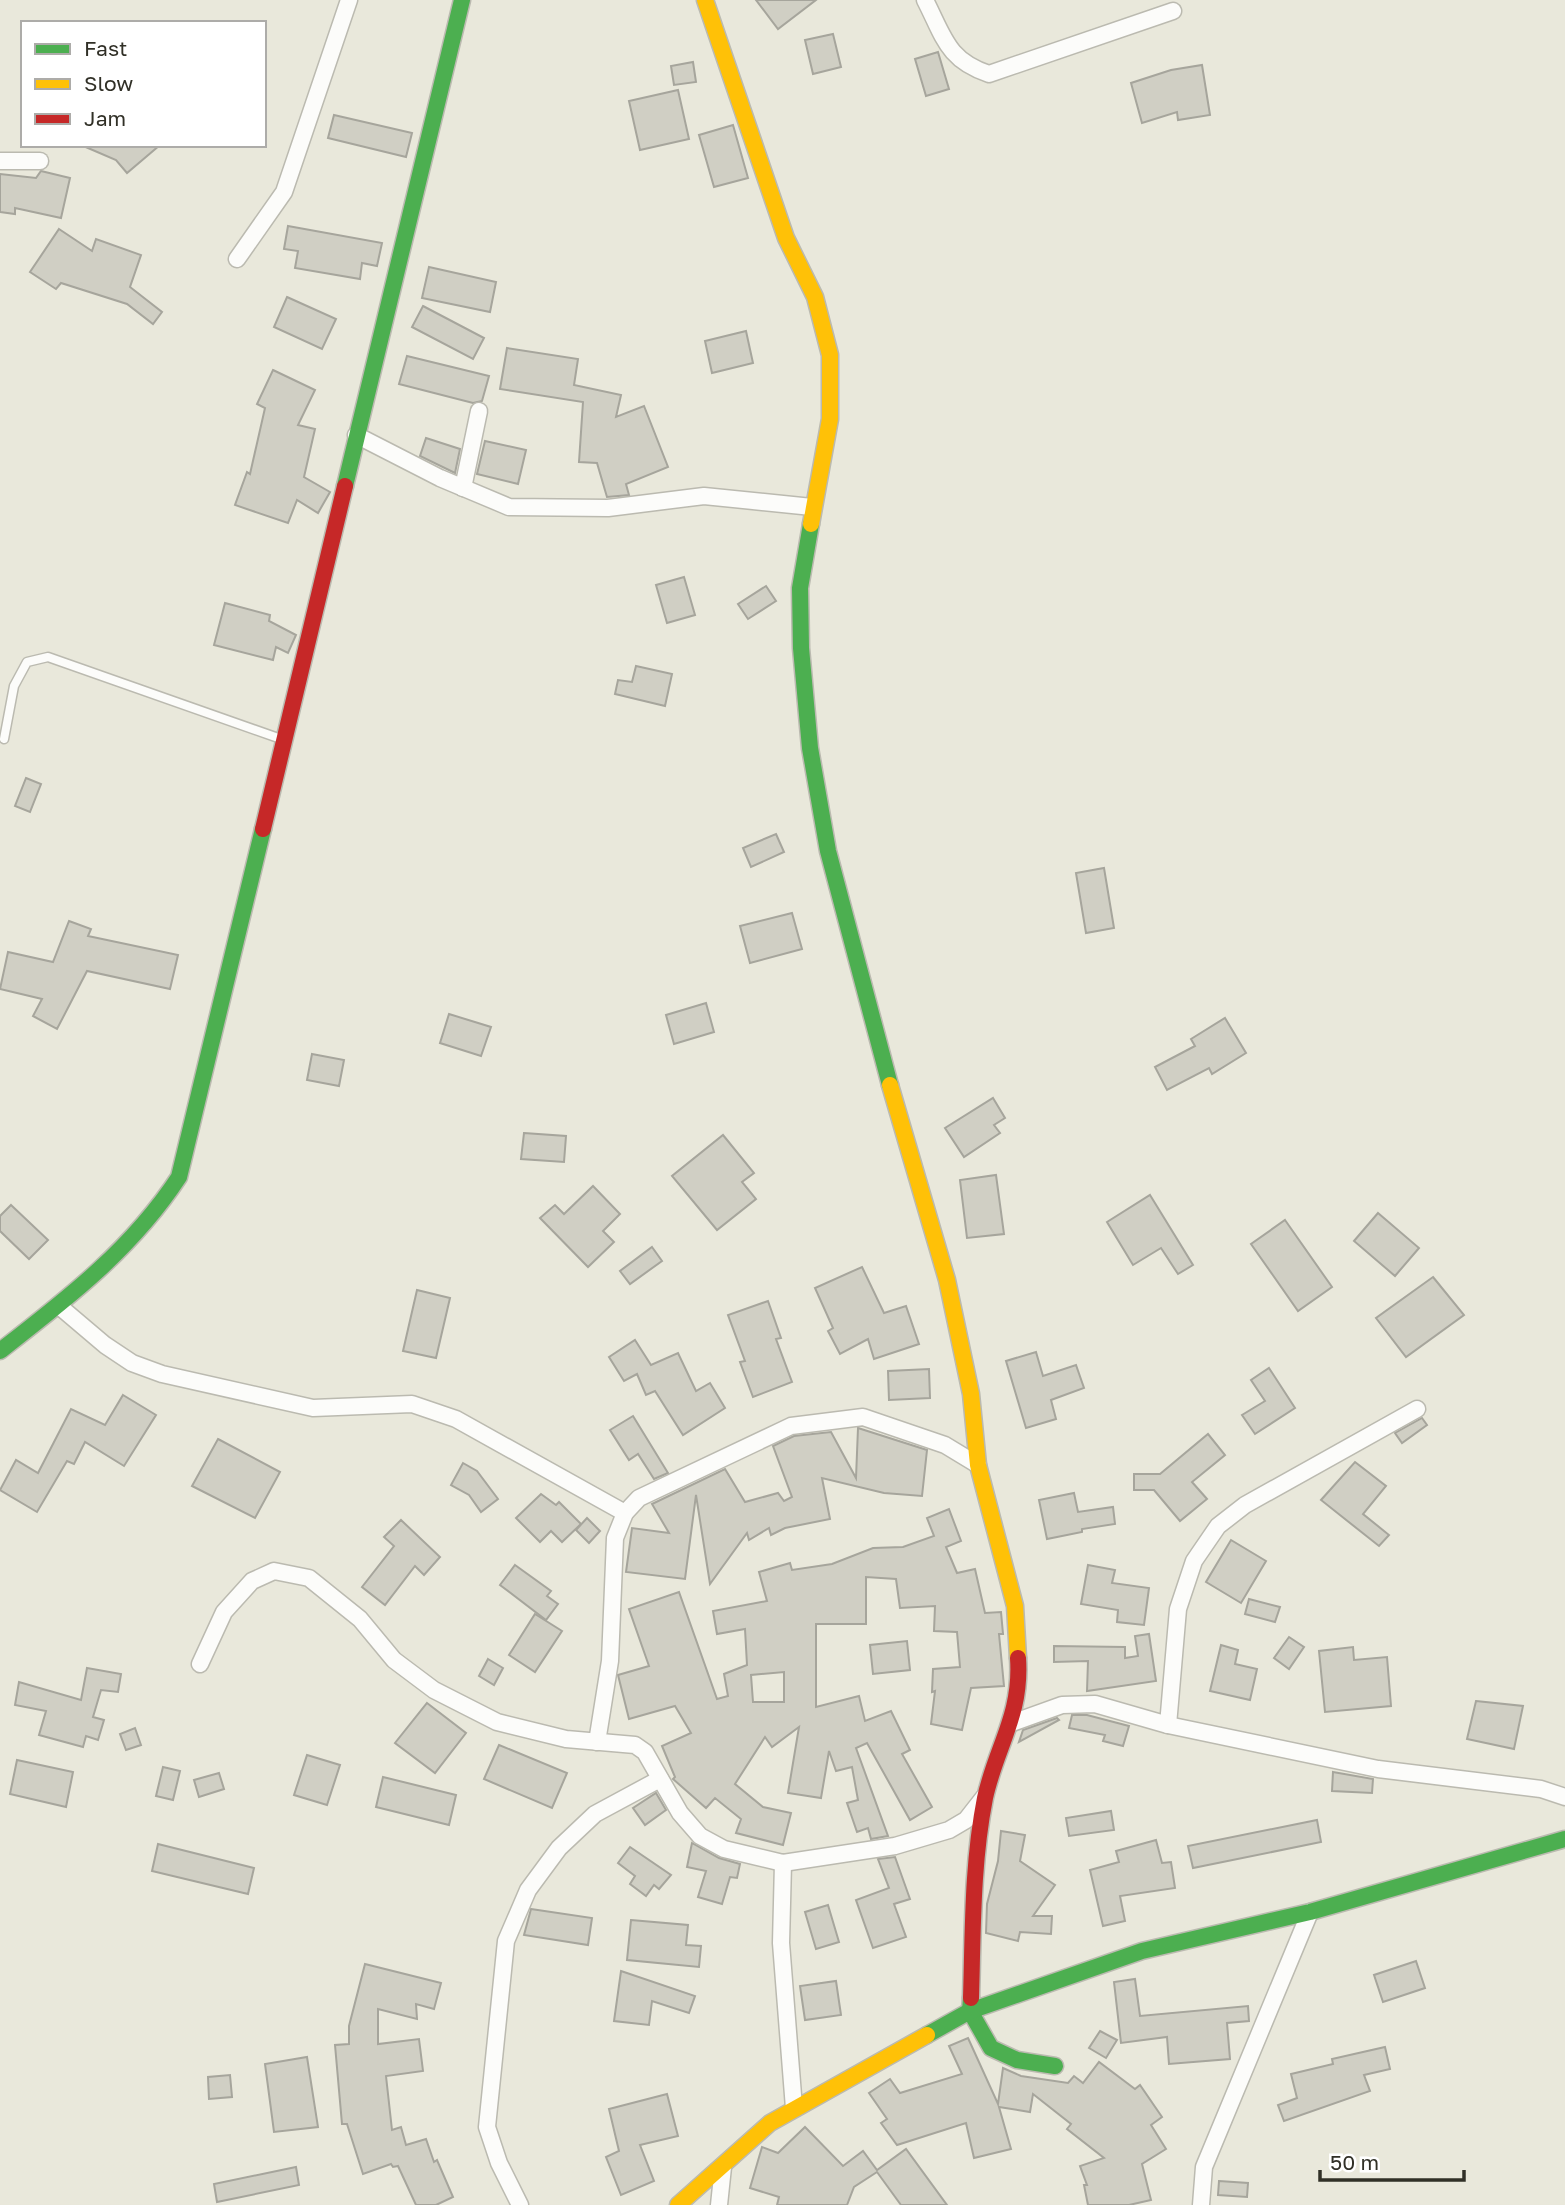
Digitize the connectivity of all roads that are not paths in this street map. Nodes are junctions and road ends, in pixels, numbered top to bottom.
1 (349, 0) edge
2 (462, 0) edge
3 (705, 0) edge
4 (925, 0) edge
5 (1173, 11) dead end
6 (0, 161) edge
7 (40, 161) dead end
8 (237, 259) dead end
9 (479, 411) dead end
10 (356, 435) junction
11 (463, 488) junction
12 (812, 507) junction
13 (4, 739) dead end
14 (284, 740) junction
15 (59, 1306) junction
16 (0, 1351) edge
17 (1417, 1409) dead end
18 (978, 1465) junction
19 (625, 1513) junction
20 (200, 1664) dead end
21 (1012, 1723) junction
22 (1168, 1725) junction
23 (597, 1742) junction
24 (660, 1779) junction
25 (986, 1795) junction
26 (1565, 1797) edge
27 (1565, 1839) edge
28 (783, 1863) junction
29 (1310, 1912) junction
30 (970, 2011) junction
31 (1055, 2066) dead end
32 (794, 2108) junction
33 (723, 2167) junction
34 (520, 2205) edge
35 (678, 2205) edge
36 (719, 2205) edge
37 (1201, 2205) edge

1 - 8 street
2 - 10 street
3 - 12 street
4 - 5 street
6 - 7 street
9 - 11 street
10 - 11 street
10 - 14 street
11 - 12 street
12 - 18 street
13 - 14 lane
14 - 15 street
15 - 16 street
15 - 19 street
17 - 22 street
18 - 19 street
18 - 21 street
19 - 23 street
20 - 23 street
21 - 22 street
21 - 25 street
22 - 26 street
23 - 24 street
24 - 28 street
24 - 34 street
25 - 28 street
25 - 30 street
27 - 29 street
28 - 32 street
29 - 30 street
29 - 37 street
30 - 31 street
30 - 32 street
32 - 33 street
33 - 35 street
33 - 36 street

